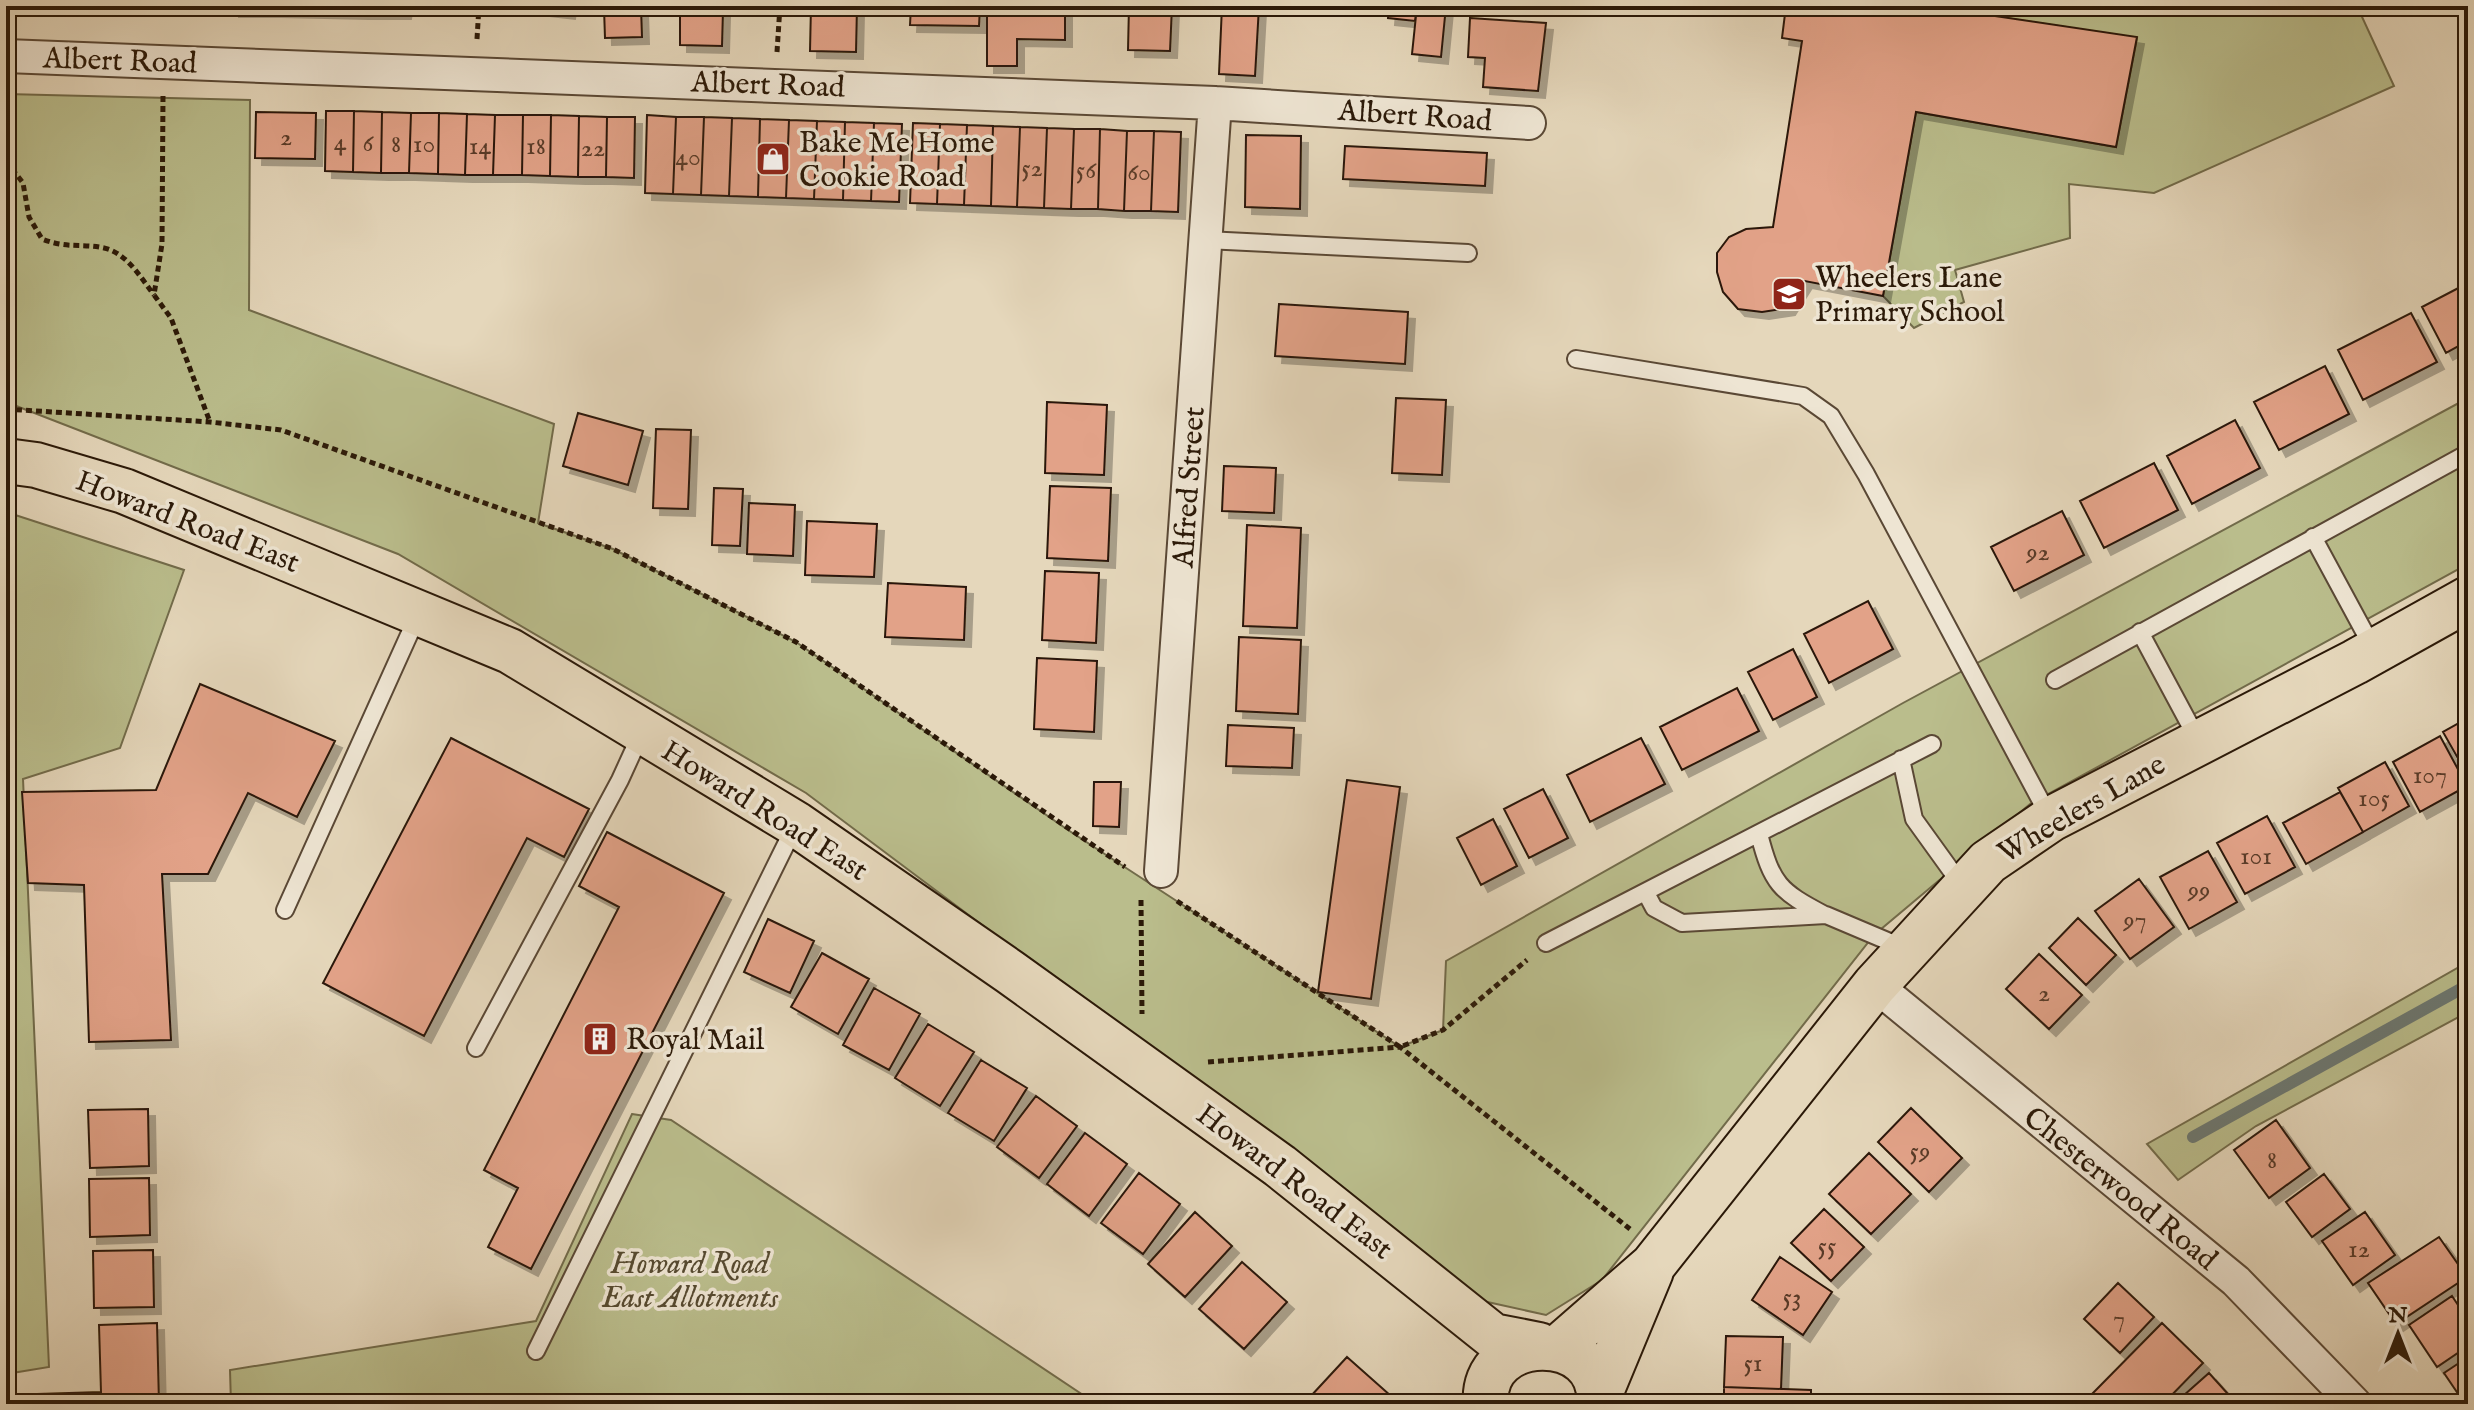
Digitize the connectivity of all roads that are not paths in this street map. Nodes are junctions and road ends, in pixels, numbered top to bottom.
1 (6, 56) edge
2 (1215, 103) junction
3 (1529, 123) dead end
4 (1206, 240) junction
5 (1468, 253) dead end
6 (1576, 359) dead end
7 (2468, 453) edge
8 (6, 461) edge
9 (2313, 537) junction
10 (2468, 599) edge
11 (418, 613) junction
12 (2140, 632) junction
13 (2374, 651) junction
14 (2055, 680) dead end
15 (641, 732) junction
16 (2199, 742) junction
17 (1932, 744) dead end
18 (1901, 759) junction
19 (2051, 819) junction
20 (796, 824) junction
21 (1759, 834) junction
22 (1151, 874) road end
23 (1964, 888) junction
24 (1646, 893) junction
25 (285, 910) dead end
26 (1826, 915) junction
27 (1546, 943) road end
28 (1909, 950) junction
29 (1875, 985) junction
30 (476, 1048) dead end
31 (1658, 1260) junction
32 (1448, 1299) junction
33 (1549, 1346) junction
34 (536, 1351) dead end
35 (1599, 1399) edge
36 (1486, 1401) edge
37 (2355, 1404) edge

1 - 2 street, Albert Road
2 - 3 street, Albert Road
2 - 4 street, Alfred Street
4 - 5 lane
4 - 22 street, Alfred Street
6 - 19 lane
7 - 9 lane
8 - 11 main road, Howard Road East
9 - 12 lane
9 - 13 lane
10 - 13 main road, Wheelers Lane
11 - 15 main road, Howard Road East
11 - 25 lane
12 - 14 lane
12 - 16 lane
13 - 16 main road, Wheelers Lane
15 - 20 main road, Howard Road East
15 - 30 lane
16 - 19 main road, Wheelers Lane
17 - 18 lane
18 - 21 lane
18 - 23 lane
19 - 23 main road, Wheelers Lane
20 - 32 main road, Howard Road East
20 - 34 lane
21 - 24 lane
21 - 26 lane
23 - 28 main road, Wheelers Lane
24 - 26 lane
24 - 27 lane
26 - 28 lane
28 - 29 main road, Wheelers Lane
29 - 31 main road, Wheelers Lane
29 - 37 street, Chesterwood Road
31 - 33 main road, Wheelers Lane
31 - 35 main road, Wheelers Lane
32 - 33 main road, Howard Road East
32 - 36 main road, Howard Road East
33 - 35 main road
33 - 36 main road, Wheelers Lane

